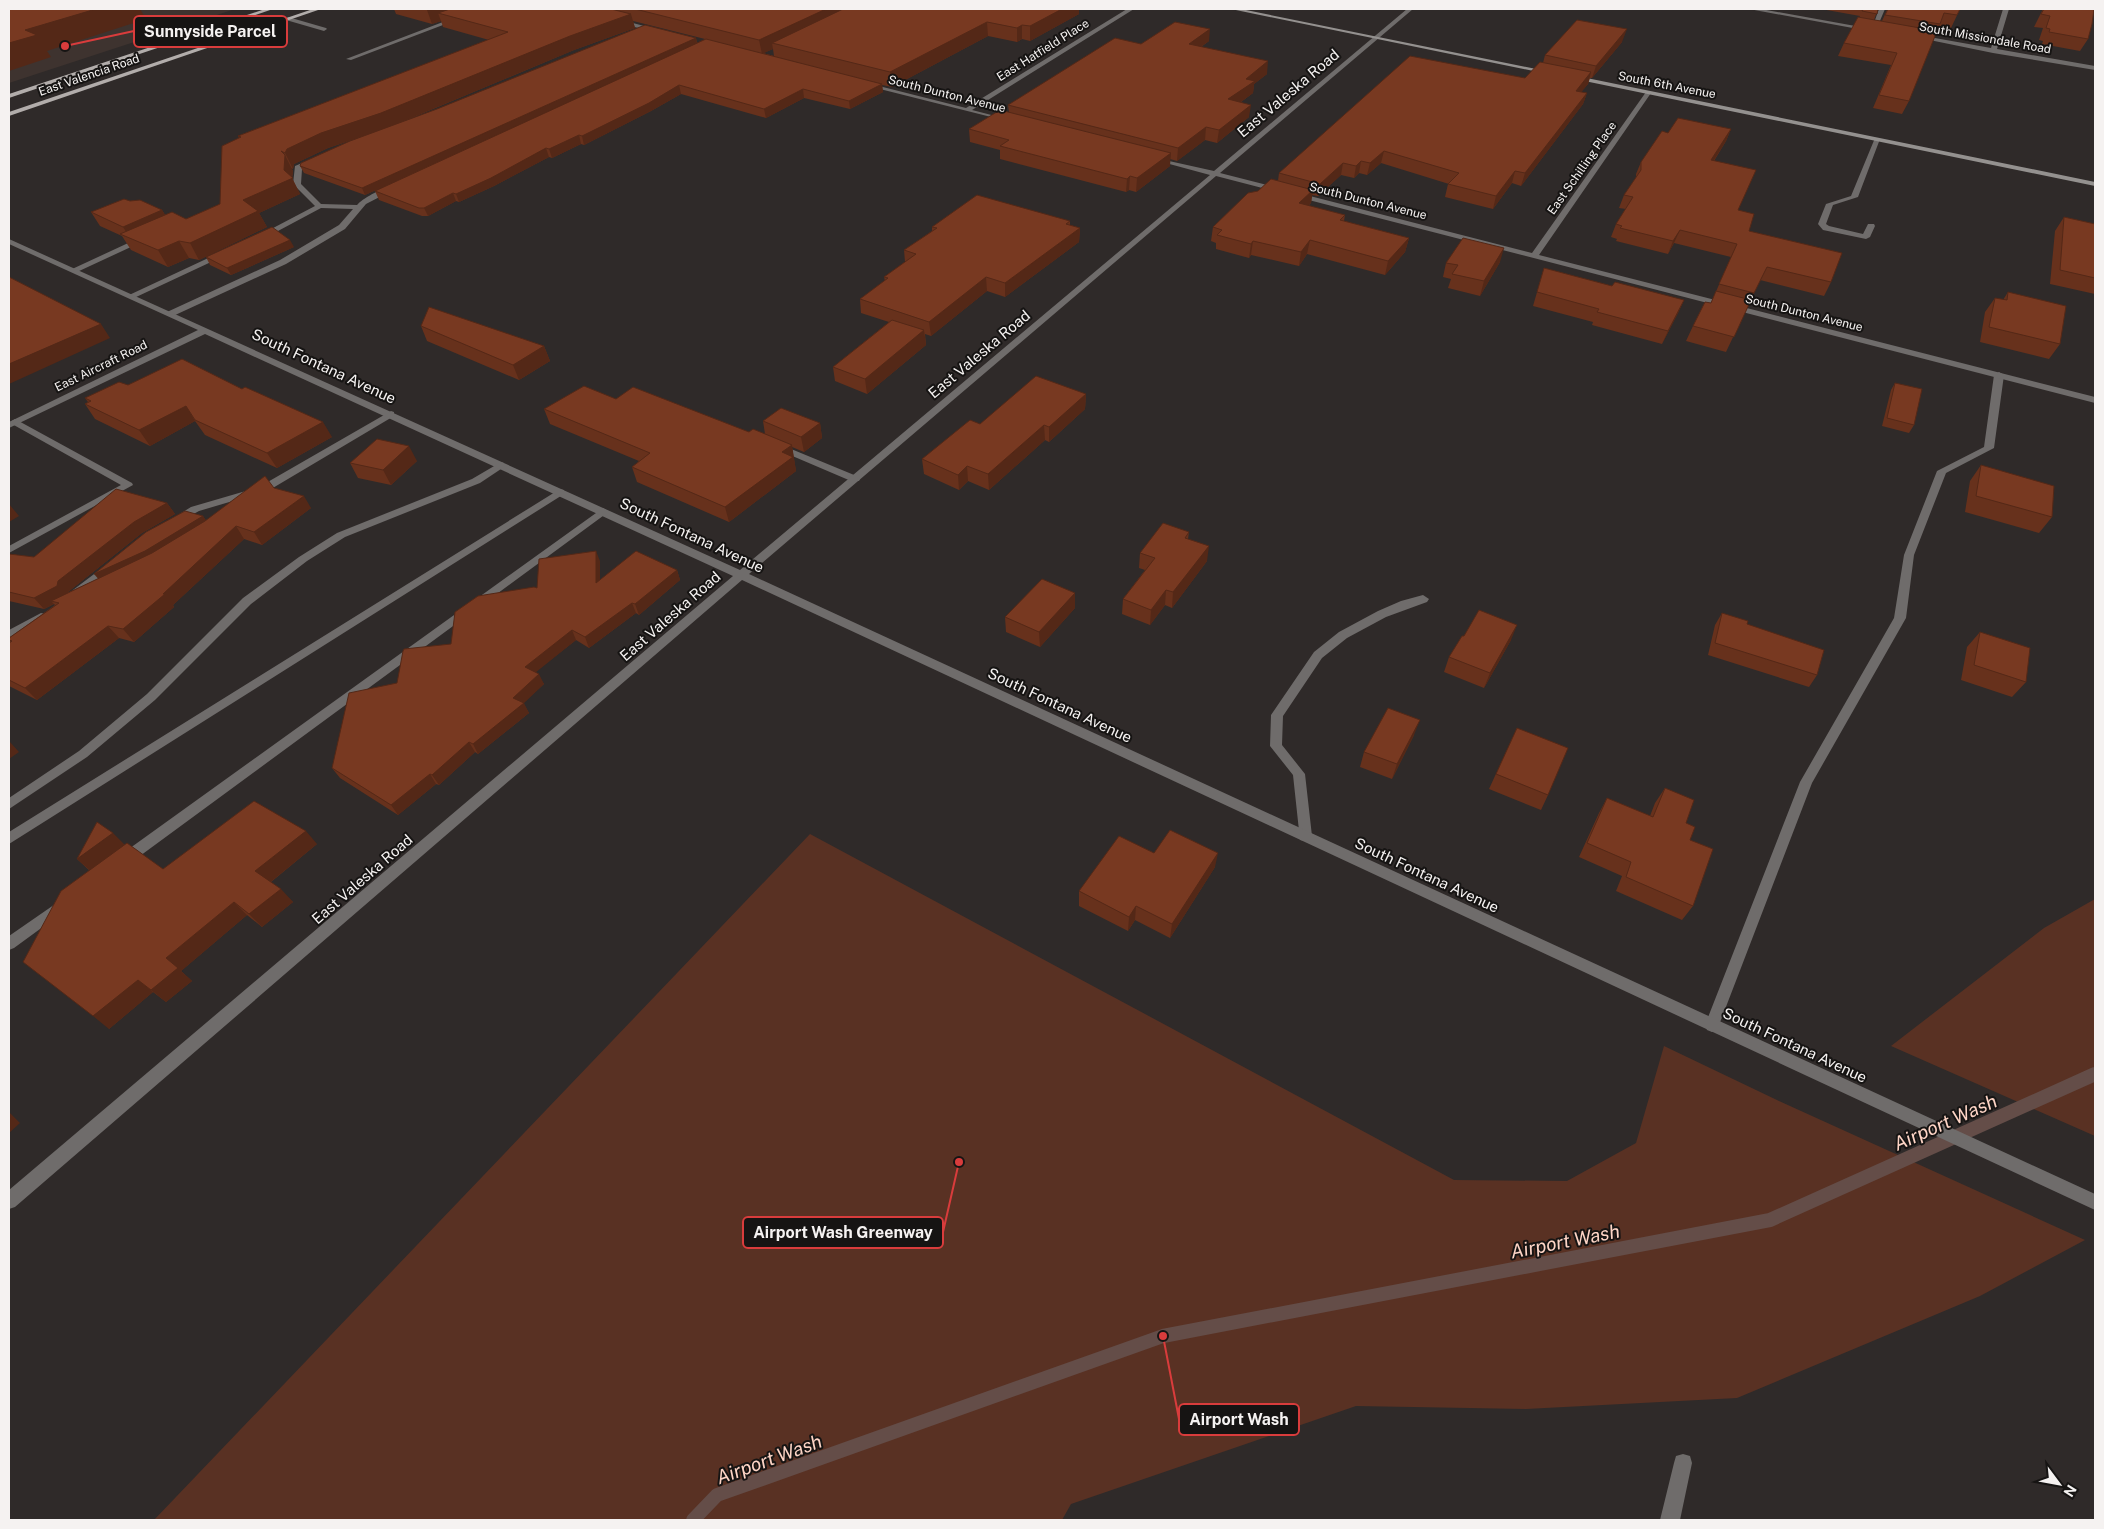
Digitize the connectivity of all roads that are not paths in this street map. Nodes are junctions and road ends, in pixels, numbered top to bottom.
1 (318, 9) edge
2 (482, 9) edge
3 (1131, 9) edge
4 (1234, 9) edge
5 (1410, 9) edge
6 (1754, 9) edge
7 (1882, 9) edge
8 (2006, 9) edge
9 (270, 11) edge
10 (279, 17) dead end
11 (607, 18) edge
12 (288, 19) junction
13 (645, 28) junction
14 (324, 29) dead end
15 (1872, 30) junction
16 (1882, 31) edge
17 (662, 32) edge
18 (629, 34) edge
19 (1910, 36) edge
20 (1376, 38) junction
21 (1993, 50) junction
22 (349, 59) dead end
23 (2095, 68) edge
24 (1551, 73) edge
25 (1561, 75) edge
26 (856, 82) edge
27 (1648, 93) junction
28 (9, 96) edge
29 (967, 110) junction
30 (9, 114) edge
31 (1015, 123) edge
32 (1877, 139) junction
33 (322, 156) edge
34 (1148, 157) edge
35 (1215, 174) junction
36 (2095, 184) edge
37 (398, 185) edge
38 (319, 206) junction
39 (359, 207) junction
40 (1871, 226) dead end
41 (152, 236) edge
42 (10, 243) edge
43 (249, 243) edge
44 (232, 250) edge
45 (1535, 255) junction
46 (74, 270) junction
47 (131, 296) junction
48 (170, 314) junction
49 (205, 330) junction
50 (1999, 375) junction
51 (2095, 400) edge
52 (390, 414) junction
53 (12, 423) edge
54 (773, 444) edge
55 (502, 465) junction
56 (855, 478) junction
57 (264, 488) junction
58 (560, 492) junction
59 (240, 506) edge
60 (603, 511) junction
61 (163, 527) edge
62 (9, 550) edge
63 (119, 559) edge
64 (741, 575) junction
65 (105, 586) edge
66 (1423, 599) dead end
67 (54, 610) edge
68 (9, 635) edge
69 (9, 804) edge
70 (1305, 836) junction
71 (9, 839) edge
72 (112, 869) edge
73 (72, 898) edge
74 (9, 944) edge
75 (1712, 1024) junction
76 (9, 1201) edge
77 (2095, 1202) edge
78 (1683, 1463) dead end
79 (1670, 1520) edge

1 - 12 main road, East Valencia Road
2 - 22 street
3 - 29 street, East Hatfield Place
4 - 20 street
5 - 20 street, East Valeska Road
6 - 15 street
7 - 15 street
8 - 21 street
9 - 28 main road, East Valencia Road
10 - 12 main road
11 - 13 street
12 - 14 street
12 - 30 main road, East Valencia Road
13 - 17 street
13 - 18 street
15 - 16 street
19 - 21 street, South Missiondale Road
20 - 24 street
20 - 35 street, East Valeska Road
21 - 23 street, South Missiondale Road
25 - 27 street, South 6th Avenue
26 - 29 street, South Dunton Avenue
27 - 32 street, South 6th Avenue
27 - 45 street, East Schilling Place
29 - 31 street, South Dunton Avenue
32 - 36 street, South 6th Avenue
32 - 40 street
33 - 38 street
34 - 35 street, South Dunton Avenue
35 - 45 street, South Dunton Avenue
35 - 56 street, East Valeska Road
37 - 39 street
38 - 39 street
38 - 43 street
39 - 48 street
41 - 46 street
42 - 46 street, South Fontana Avenue
44 - 47 street
45 - 50 street, South Dunton Avenue
46 - 47 street, South Fontana Avenue
47 - 48 street, South Fontana Avenue
48 - 49 street, South Fontana Avenue
49 - 52 street, South Fontana Avenue
49 - 53 street, East Aircraft Road
50 - 51 street, South Dunton Avenue
50 - 75 street
52 - 55 street, South Fontana Avenue
52 - 57 street
53 - 62 street
54 - 56 street
55 - 58 street, South Fontana Avenue
55 - 69 street
56 - 64 street, East Valeska Road
57 - 59 street
57 - 61 street
58 - 60 street, South Fontana Avenue
58 - 71 street
60 - 64 street, South Fontana Avenue
60 - 72 street
63 - 65 street
64 - 70 street, South Fontana Avenue
64 - 76 street, East Valeska Road
66 - 70 street
67 - 68 street
70 - 75 street, South Fontana Avenue
73 - 74 street
75 - 77 street, South Fontana Avenue
78 - 79 street

